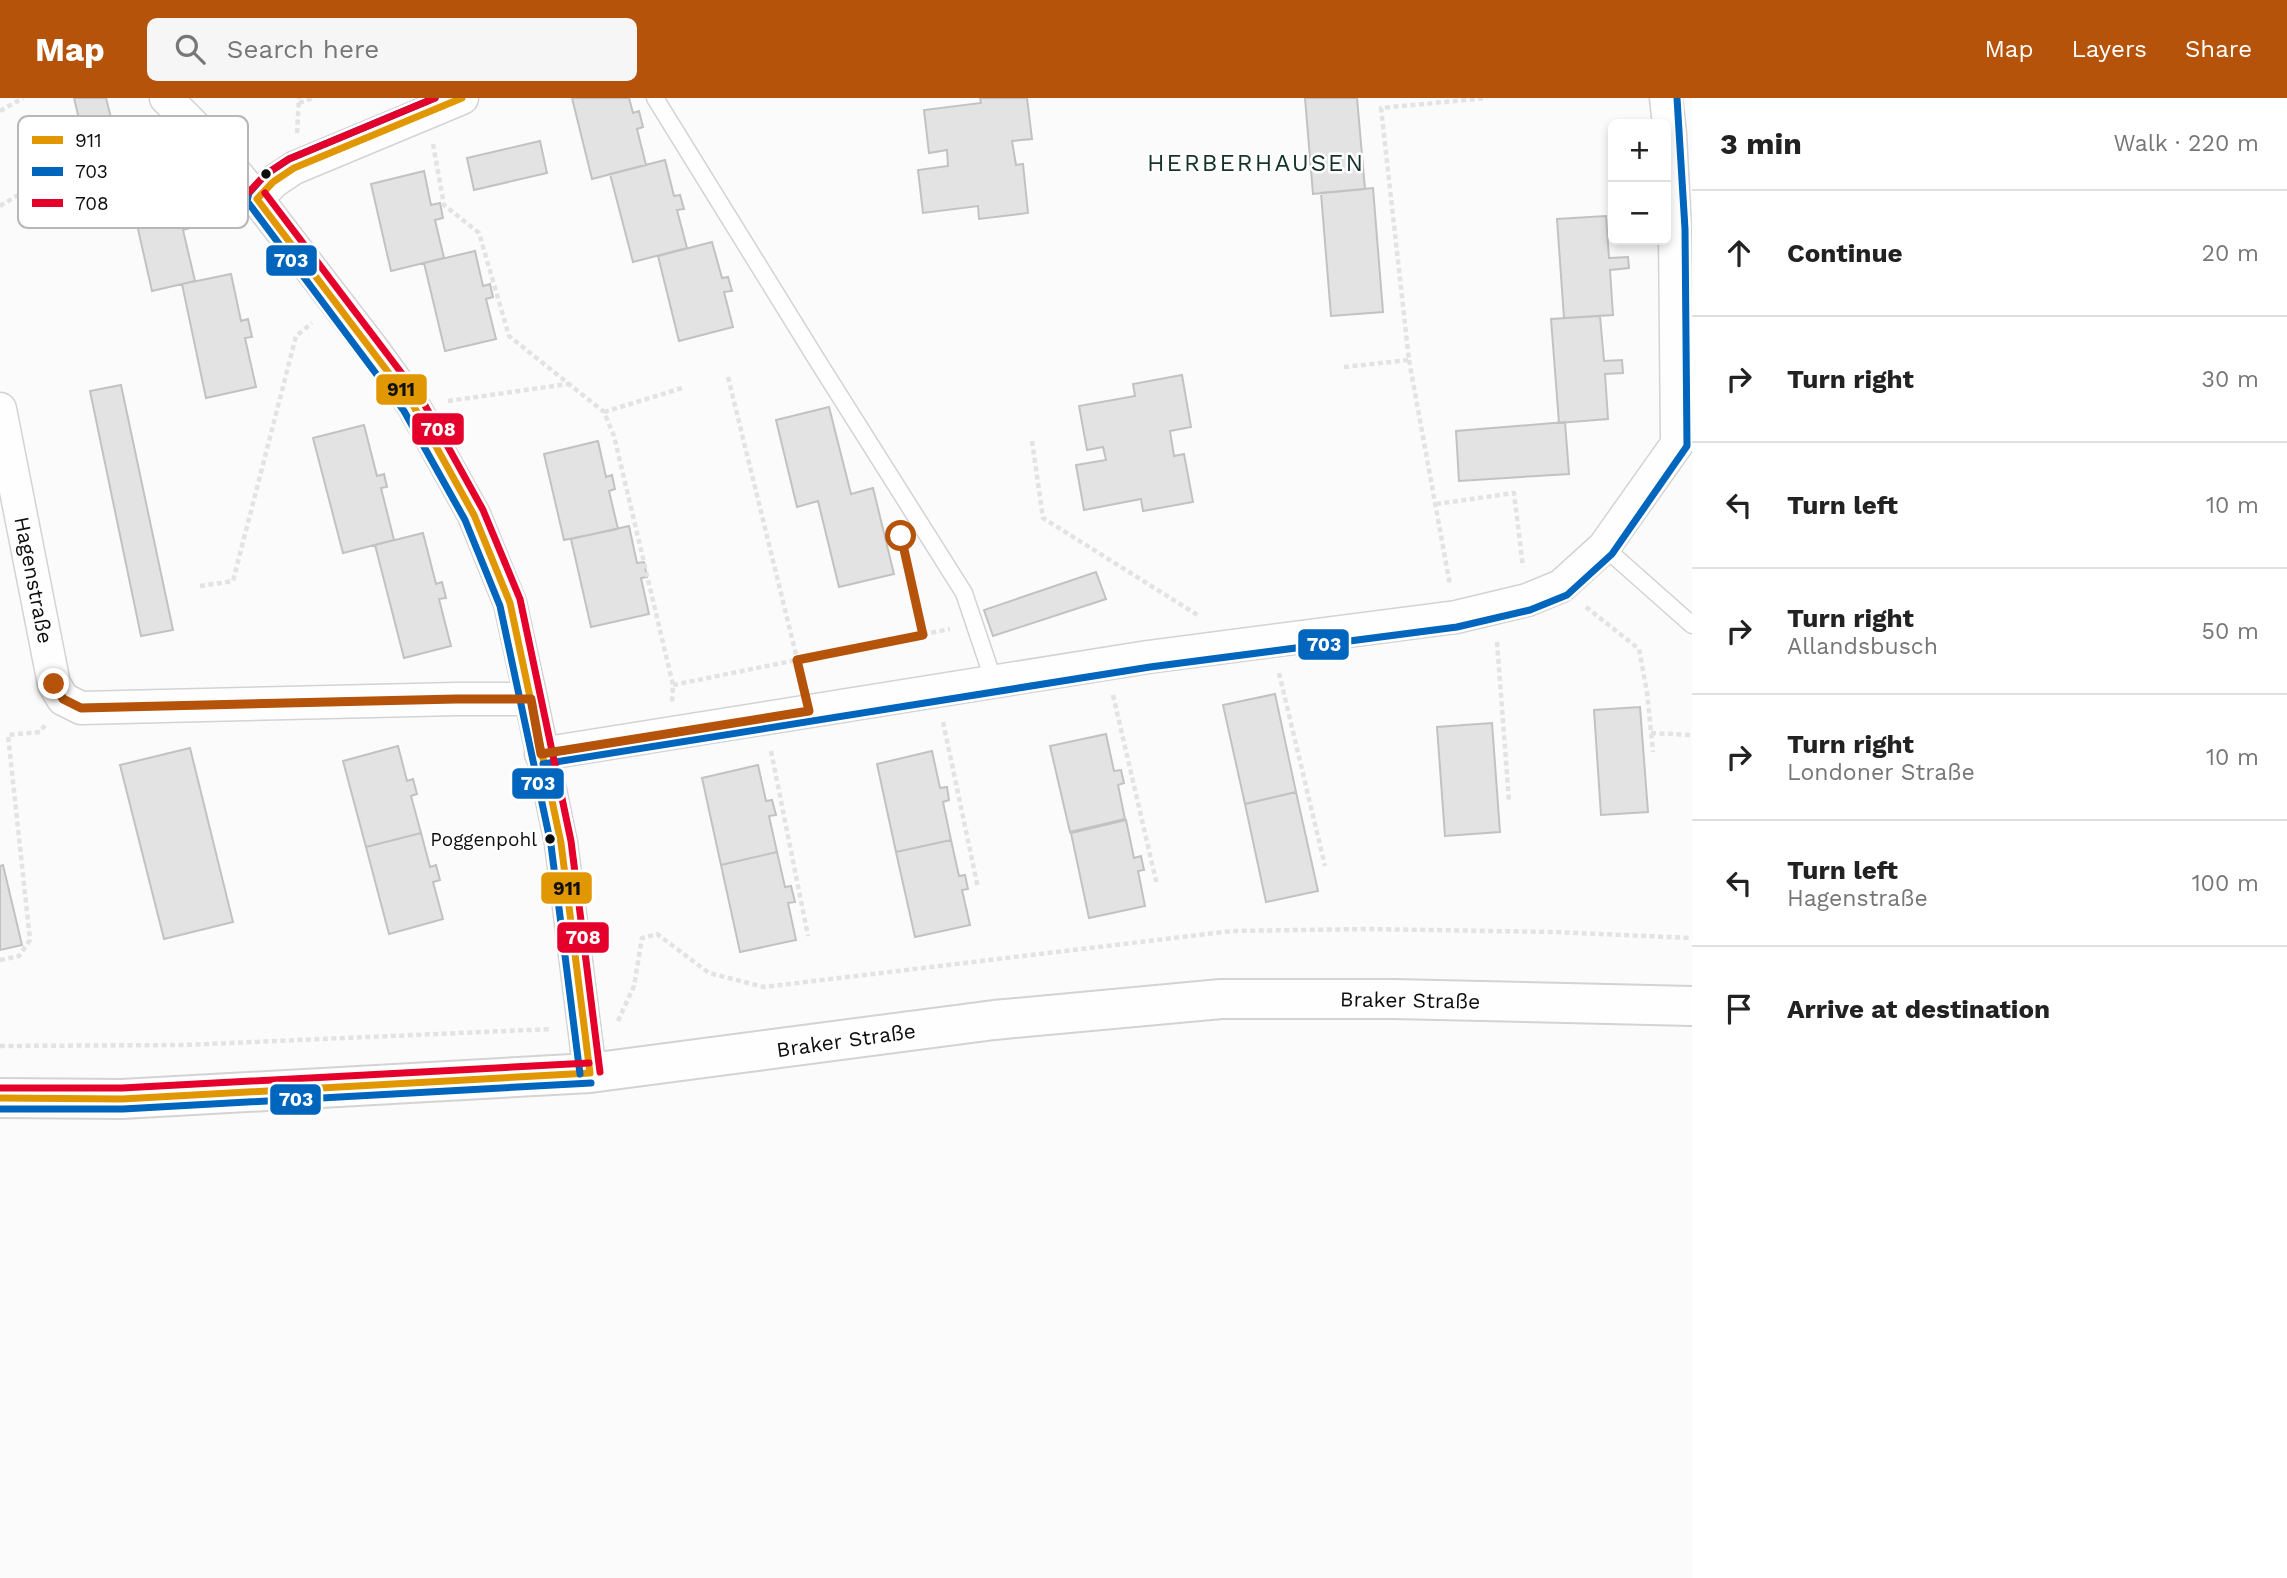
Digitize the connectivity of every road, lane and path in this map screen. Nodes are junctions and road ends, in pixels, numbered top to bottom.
1 (23, 98) edge
2 (166, 98) edge
3 (313, 98) edge
4 (462, 98) edge
5 (655, 98) edge
6 (1488, 98) edge
7 (1666, 98) edge
8 (299, 103) dead end
9 (0, 111) edge
10 (428, 112) junction
11 (184, 116) edge
12 (248, 188) edge
13 (18, 195) edge
14 (257, 199) junction
15 (0, 206) edge
16 (336, 303) junction
17 (1409, 360) junction
18 (1344, 367) dead end
19 (728, 377) dead end
20 (569, 384) junction
21 (682, 388) dead end
22 (413, 405) junction
23 (0, 409) edge
24 (604, 412) junction
25 (1032, 441) dead end
26 (1436, 504) junction
27 (915, 514) junction
28 (1604, 547) junction
29 (200, 586) dead end
30 (1561, 586) junction
31 (1527, 600) junction
32 (1494, 609) junction
33 (1456, 617) junction
34 (1692, 625) edge
35 (956, 628) dead end
36 (923, 635) junction
37 (1272, 642) junction
38 (1221, 648) junction
39 (797, 660) junction
40 (1106, 664) junction
41 (994, 682) junction
42 (673, 685) junction
43 (937, 691) junction
44 (63, 699) junction
45 (531, 699) junction
46 (809, 711) junction
47 (670, 712) dead end
48 (764, 718) junction
49 (1651, 733) junction
50 (1692, 735) edge
51 (1653, 752) dead end
52 (541, 754) junction
53 (1509, 801) dead end
54 (1325, 866) dead end
55 (1157, 885) dead end
56 (978, 888) dead end
57 (808, 936) dead end
58 (1692, 938) edge
59 (0, 960) edge
60 (1692, 1006) edge
61 (584, 1027) junction
62 (0, 1046) edge
63 (590, 1073) junction
64 (0, 1098) edge

1 - 9 path
2 - 11 street
3 - 8 path
4 - 10 street
5 - 27 lane
6 - 17 path
7 - 28 street
10 - 14 street
10 - 20 path
12 - 14 street
13 - 15 path
14 - 16 street
16 - 22 street
16 - 29 path
17 - 18 path
17 - 26 path
19 - 39 path
20 - 22 path
20 - 24 path
21 - 24 path
22 - 45 street
23 - 44 street, Hagenstraße
24 - 42 path
25 - 38 path
26 - 31 path
26 - 33 path
27 - 36 path
27 - 41 lane
28 - 30 street
28 - 34 lane
30 - 31 street
30 - 49 path
31 - 32 street
32 - 33 street
32 - 53 path
33 - 37 street
35 - 36 path
36 - 39 path
37 - 38 street
37 - 54 path
38 - 40 street
39 - 42 path
39 - 46 path
40 - 41 street
40 - 55 path
41 - 43 street
42 - 47 path
43 - 46 street
43 - 56 path
44 - 45 street
44 - 59 path
45 - 52 street
46 - 48 street
48 - 52 street
48 - 57 path
49 - 50 path
49 - 51 path
52 - 61 street
58 - 61 path
60 - 63 street, Braker Straße
61 - 62 path
61 - 63 street
63 - 64 street, Braker Straße

